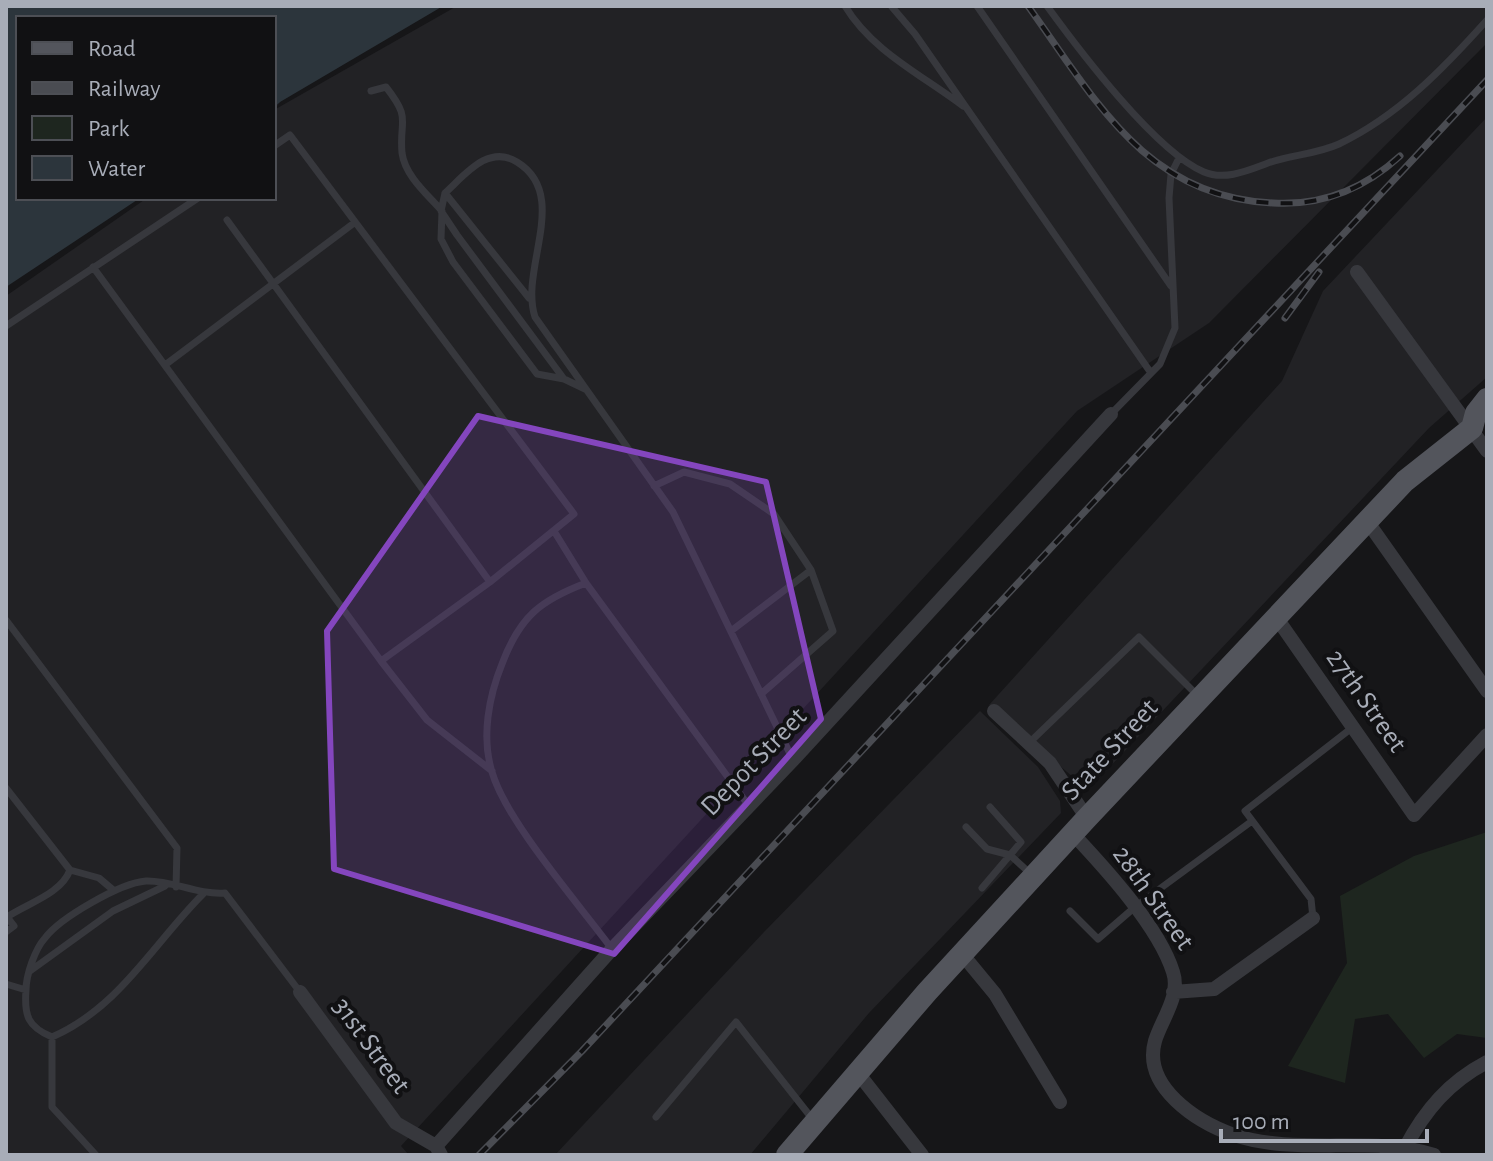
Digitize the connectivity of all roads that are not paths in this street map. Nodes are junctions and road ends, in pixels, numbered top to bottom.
1 (845, 6) edge
2 (977, 6) edge
3 (1047, 6) edge
4 (892, 7) edge
5 (1487, 20) edge
6 (371, 91) dead end
7 (968, 110) junction
8 (276, 145) edge
9 (1178, 160) junction
10 (445, 193) junction
11 (195, 200) edge
12 (442, 211) junction
13 (227, 220) dead end
14 (354, 223) junction
15 (93, 267) junction
16 (1357, 272) dead end
17 (273, 284) junction
18 (1171, 286) junction
19 (529, 298) junction
20 (6, 326) edge
21 (165, 365) junction
22 (1151, 373) junction
23 (564, 379) junction
24 (586, 390) junction
25 (1487, 399) edge
26 (1111, 414) joint
27 (1479, 428) edge
28 (1487, 451) edge
29 (654, 486) junction
30 (1367, 521) junction
31 (554, 531) junction
32 (811, 570) junction
33 (490, 582) junction
34 (586, 583) junction
35 (1276, 617) junction
36 (6, 620) edge
37 (731, 631) junction
38 (381, 661) junction
39 (1487, 691) edge
40 (761, 694) junction
41 (1200, 698) junction
42 (994, 711) dead end
43 (1353, 727) junction
44 (1487, 735) edge
45 (1030, 742) junction
46 (793, 760) junction
47 (492, 771) junction
48 (6, 788) edge
49 (749, 806) junction
50 (990, 807) dead end
51 (1252, 821) junction
52 (1080, 826) junction
53 (966, 827) dead end
54 (1010, 855) junction
55 (70, 870) junction
56 (1033, 877) junction
57 (167, 885) junction
58 (176, 887) junction
59 (982, 888) dead end
60 (112, 889) junction
61 (203, 894) junction
62 (1135, 907) junction
63 (1070, 911) dead end
64 (1313, 918) joint
65 (6, 932) edge
66 (612, 949) junction
67 (962, 954) junction
68 (30, 971) junction
69 (6, 984) edge
70 (26, 990) junction
71 (300, 992) joint
72 (1173, 992) junction
73 (52, 1037) junction
74 (1487, 1062) edge
75 (858, 1073) junction
76 (1060, 1102) dead end
77 (656, 1117) dead end
78 (815, 1123) junction
79 (1405, 1148) junction
80 (438, 1150) edge
81 (1340, 1152) edge
82 (96, 1155) edge
83 (787, 1155) edge
84 (922, 1155) edge
85 (1434, 1155) edge

1 - 7 lane
2 - 18 lane
3 - 9 lane
4 - 7 lane
5 - 9 lane
6 - 12 lane
7 - 22 lane
8 - 14 lane
9 - 18 lane
10 - 12 lane
10 - 19 lane
10 - 19 lane
11 - 15 lane
12 - 23 lane
12 - 23 lane
13 - 17 lane
14 - 17 lane
14 - 31 lane
15 - 20 lane
15 - 21 lane
16 - 27 street
17 - 21 lane
17 - 33 lane
18 - 22 lane
19 - 24 lane
21 - 38 lane
22 - 26 lane
23 - 24 lane
24 - 29 lane
25 - 27 main road, State Street
26 - 46 street, Depot Street
27 - 28 street
27 - 30 main road, State Street
29 - 32 lane
29 - 37 lane
30 - 35 main road, State Street
30 - 39 street
31 - 33 lane
31 - 34 lane
32 - 37 lane
32 - 40 lane
33 - 38 lane
34 - 47 lane
34 - 49 lane
35 - 41 main road, State Street
35 - 43 street, 27th Street
36 - 58 lane
37 - 40 lane
38 - 47 lane
40 - 46 lane
41 - 45 lane
41 - 52 main road, State Street
42 - 45 street, 28th Street
43 - 44 street, 27th Street
43 - 51 lane
45 - 52 street, 28th Street
46 - 49 street, Depot Street
47 - 66 lane
48 - 55 lane
49 - 66 street, Depot Street
50 - 54 lane
51 - 62 lane
51 - 64 lane
52 - 56 main road, State Street
52 - 62 street, 28th Street
53 - 54 lane
54 - 56 lane
54 - 59 lane
55 - 60 lane
55 - 65 lane
56 - 67 main road, State Street
57 - 58 lane
57 - 60 lane
57 - 68 lane
58 - 61 lane
60 - 68 lane
61 - 71 lane
61 - 73 lane
62 - 63 lane
62 - 72 street, 28th Street
64 - 72 street
66 - 80 street, Depot Street
67 - 75 main road, State Street
67 - 76 street
68 - 70 lane
69 - 70 lane
70 - 73 lane
71 - 80 street, 31st Street
72 - 81 street, 28th Street
73 - 82 lane
74 - 79 street
75 - 78 main road, State Street
75 - 84 street
77 - 78 lane
78 - 83 main road, State Street
79 - 81 street, 28th Street
79 - 85 street, 28th Street

